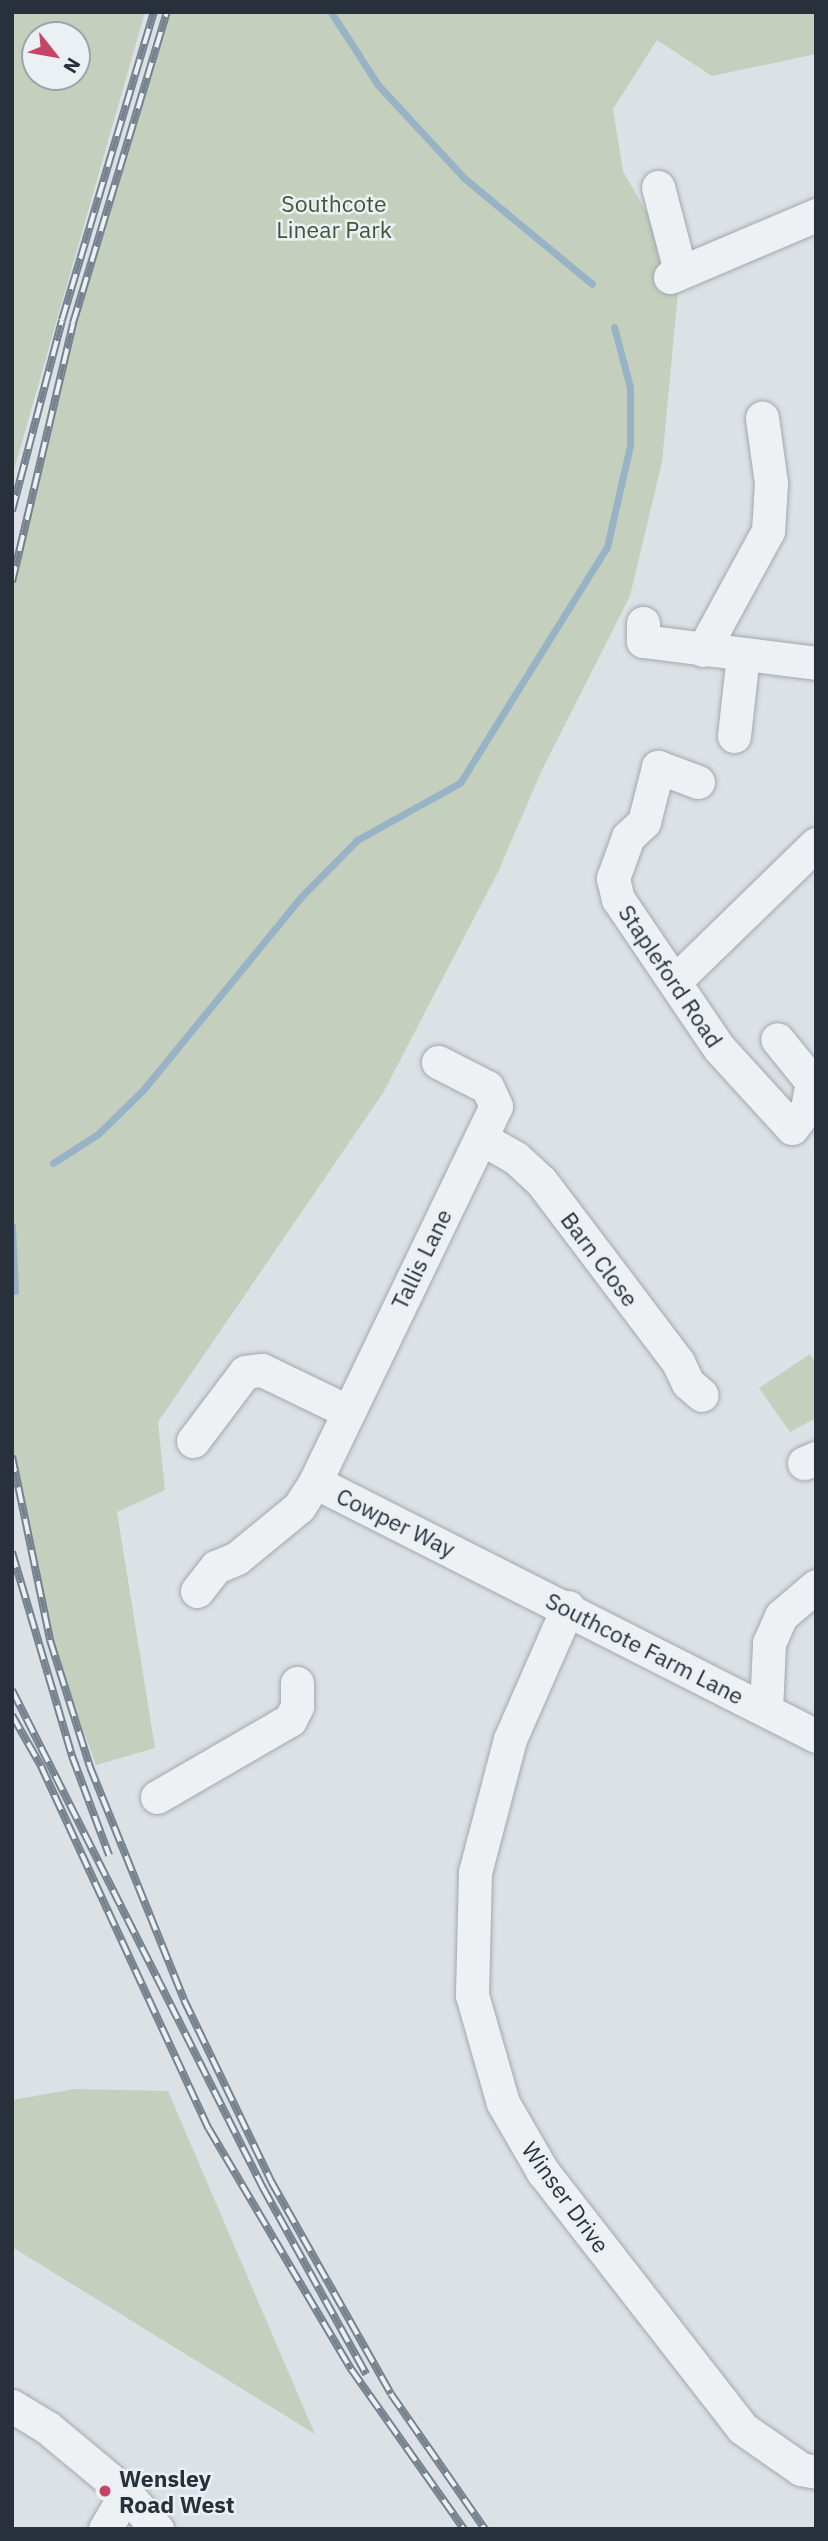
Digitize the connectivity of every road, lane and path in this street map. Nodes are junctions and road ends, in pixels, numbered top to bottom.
1 (657, 187) dead end
2 (816, 215) edge
3 (766, 418) dead end
4 (643, 622) dead end
5 (703, 650) junction
6 (743, 655) junction
7 (816, 663) edge
8 (734, 736) dead end
9 (698, 782) dead end
10 (816, 844) edge
11 (676, 980) junction
12 (777, 1039) dead end
13 (438, 1062) dead end
14 (481, 1138) junction
15 (702, 1395) dead end
16 (347, 1411) junction
17 (193, 1441) dead end
18 (315, 1482) junction
19 (474, 1561) joint
20 (816, 1586) edge
21 (197, 1591) dead end
22 (568, 1608) junction
23 (297, 1683) dead end
24 (766, 1710) junction
25 (816, 1736) edge
26 (157, 1797) dead end
27 (12, 2406) edge
28 (816, 2472) edge
29 (126, 2493) junction
30 (105, 2529) edge
31 (157, 2529) edge

1 - 2 street
3 - 5 street
4 - 5 street
5 - 6 street
6 - 7 street
6 - 8 street
9 - 11 street, Stapleford Road
10 - 11 street
11 - 12 street, Stapleford Road
13 - 14 street, Tallis Lane
14 - 15 street, Barn Close
14 - 16 street, Tallis Lane
16 - 17 street
16 - 18 street, Tallis Lane
18 - 19 street, Cowper Way
18 - 21 street, Cowper Way
19 - 22 street, Southcote Farm Lane
20 - 24 street
22 - 24 street, Southcote Farm Lane
22 - 28 street, Winser Drive
23 - 26 street
24 - 25 street, Southcote Farm Lane
27 - 29 street
29 - 30 street
29 - 31 street

